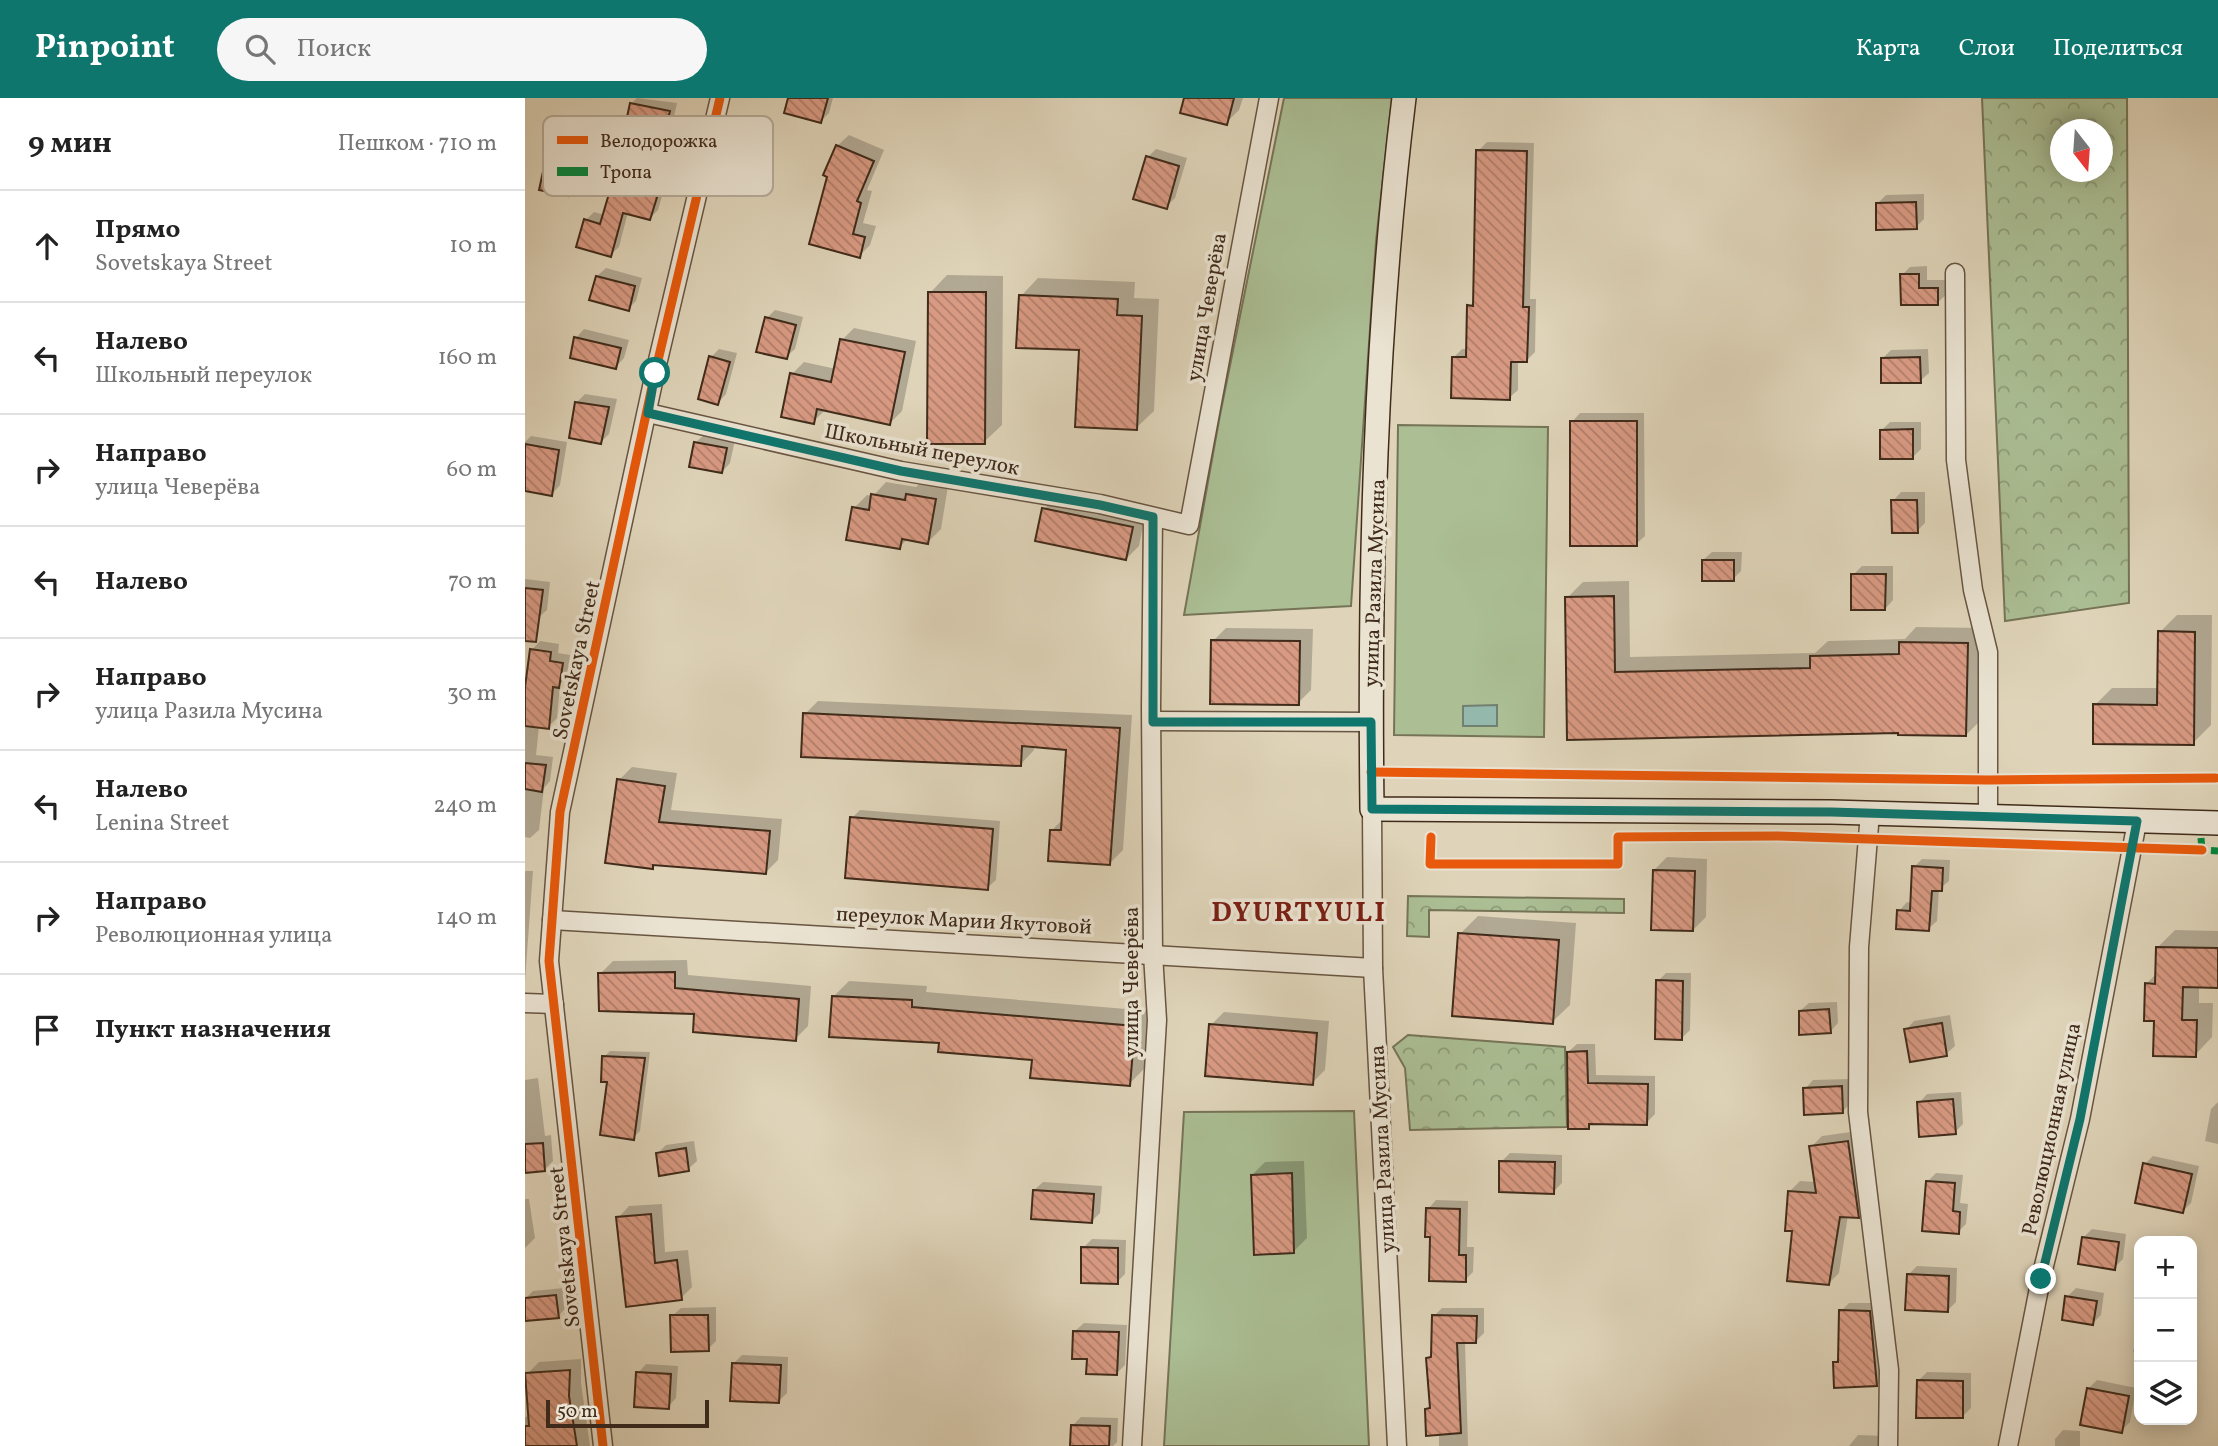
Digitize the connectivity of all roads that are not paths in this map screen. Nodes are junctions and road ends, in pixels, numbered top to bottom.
1 (720, 98) edge
2 (1269, 98) edge
3 (1404, 98) edge
4 (716, 116) edge
5 (698, 196) edge
6 (1955, 273) dead end
7 (648, 413) junction
8 (1153, 517) junction
9 (1189, 525) joint
10 (1153, 722) junction
11 (1371, 722) junction
12 (1372, 809) junction
13 (1870, 813) junction
14 (1988, 816) junction
15 (2137, 821) junction
16 (2218, 823) edge
17 (552, 920) junction
18 (1153, 954) junction
19 (1373, 968) junction
20 (525, 1003) edge
21 (554, 1004) junction
22 (603, 1446) edge
23 (1132, 1446) edge
24 (1397, 1446) edge
25 (1888, 1446) edge
26 (2008, 1446) edge

1 - 4 street, Sovetskaya Street
2 - 9 street, улица Чеверёва
3 - 11 main road, улица Разила Мусина
5 - 7 street, Sovetskaya Street
6 - 14 street
7 - 8 street, Школьный переулок
7 - 17 street, Sovetskaya Street
8 - 9 street, Школьный переулок
8 - 10 street, улица Чеверёва
10 - 11 street
10 - 18 street, улица Чеверёва
11 - 12 main road, улица Разила Мусина
12 - 13 main road
12 - 19 street, улица Разила Мусина
13 - 14 main road
13 - 25 street
14 - 15 main road
15 - 16 main road
15 - 26 street, Революционная улица
17 - 18 street, переулок Марии Якутовой
17 - 21 street, Sovetskaya Street
18 - 19 street, переулок Марии Якутовой
18 - 23 street, улица Чеверёва
19 - 24 street, улица Разила Мусина
20 - 21 street
21 - 22 street, Sovetskaya Street

